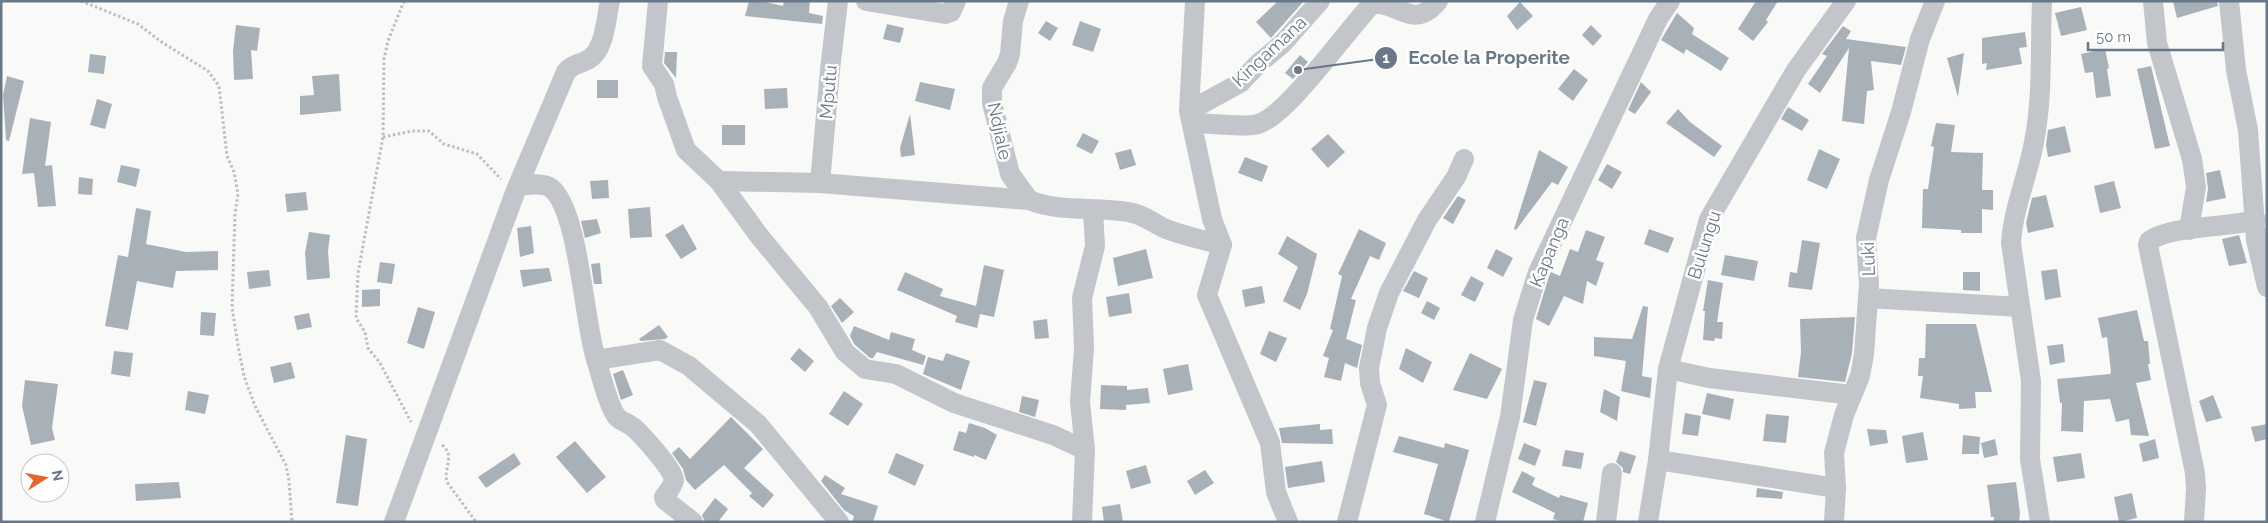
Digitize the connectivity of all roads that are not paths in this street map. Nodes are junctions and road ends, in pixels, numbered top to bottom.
1 (610, 1) edge
2 (658, 1) edge
3 (838, 1) edge
4 (866, 1) edge
5 (956, 1) edge
6 (1019, 1) edge
7 (1195, 1) edge
8 (1320, 1) edge
9 (1438, 1) edge
10 (1670, 1) edge
11 (1846, 1) edge
12 (1934, 1) edge
13 (2042, 1) edge
14 (2153, 1) edge
15 (2229, 1) edge
16 (1190, 117) junction
17 (1464, 159) dead end
18 (719, 181) junction
19 (820, 183) junction
20 (517, 188) junction
21 (1028, 200) junction
22 (1093, 210) junction
23 (2256, 220) junction
24 (2189, 230) junction
25 (2261, 239) edge
26 (1222, 245) junction
27 (2267, 287) edge
28 (1868, 298) junction
29 (2020, 307) junction
30 (596, 360) junction
31 (1668, 369) junction
32 (1852, 395) junction
33 (1085, 450) junction
34 (1658, 460) junction
35 (1612, 473) dead end
36 (1836, 488) junction
37 (394, 522) edge
38 (693, 522) edge
39 (840, 522) edge
40 (1082, 522) edge
41 (1288, 522) edge
42 (1347, 522) edge
43 (1485, 522) edge
44 (1606, 522) edge
45 (1648, 522) edge
46 (1834, 522) edge
47 (2040, 522) edge
48 (2194, 522) edge

1 - 20 street
2 - 18 street
3 - 19 street, Mputu
4 - 5 street
6 - 21 street, Ndjiale
7 - 16 street
8 - 16 street, Kingamana
9 - 16 street
10 - 43 street, Kapanga
11 - 31 street, Bulungu
12 - 28 street, Luki
13 - 29 street
14 - 24 street
15 - 23 street
16 - 26 street
17 - 42 street
18 - 19 street
18 - 33 street
19 - 21 street
20 - 30 street
20 - 37 street
21 - 22 street
22 - 26 street
22 - 33 street
23 - 24 street
23 - 25 street
24 - 48 street
25 - 27 street
26 - 41 street
28 - 29 street
28 - 32 street, Luki
29 - 47 street
30 - 38 street
30 - 39 street
31 - 32 street
31 - 34 street, Bulungu
32 - 36 street, Luki
33 - 40 street
34 - 36 street
34 - 45 street, Bulungu
35 - 44 street
36 - 46 street, Luki

